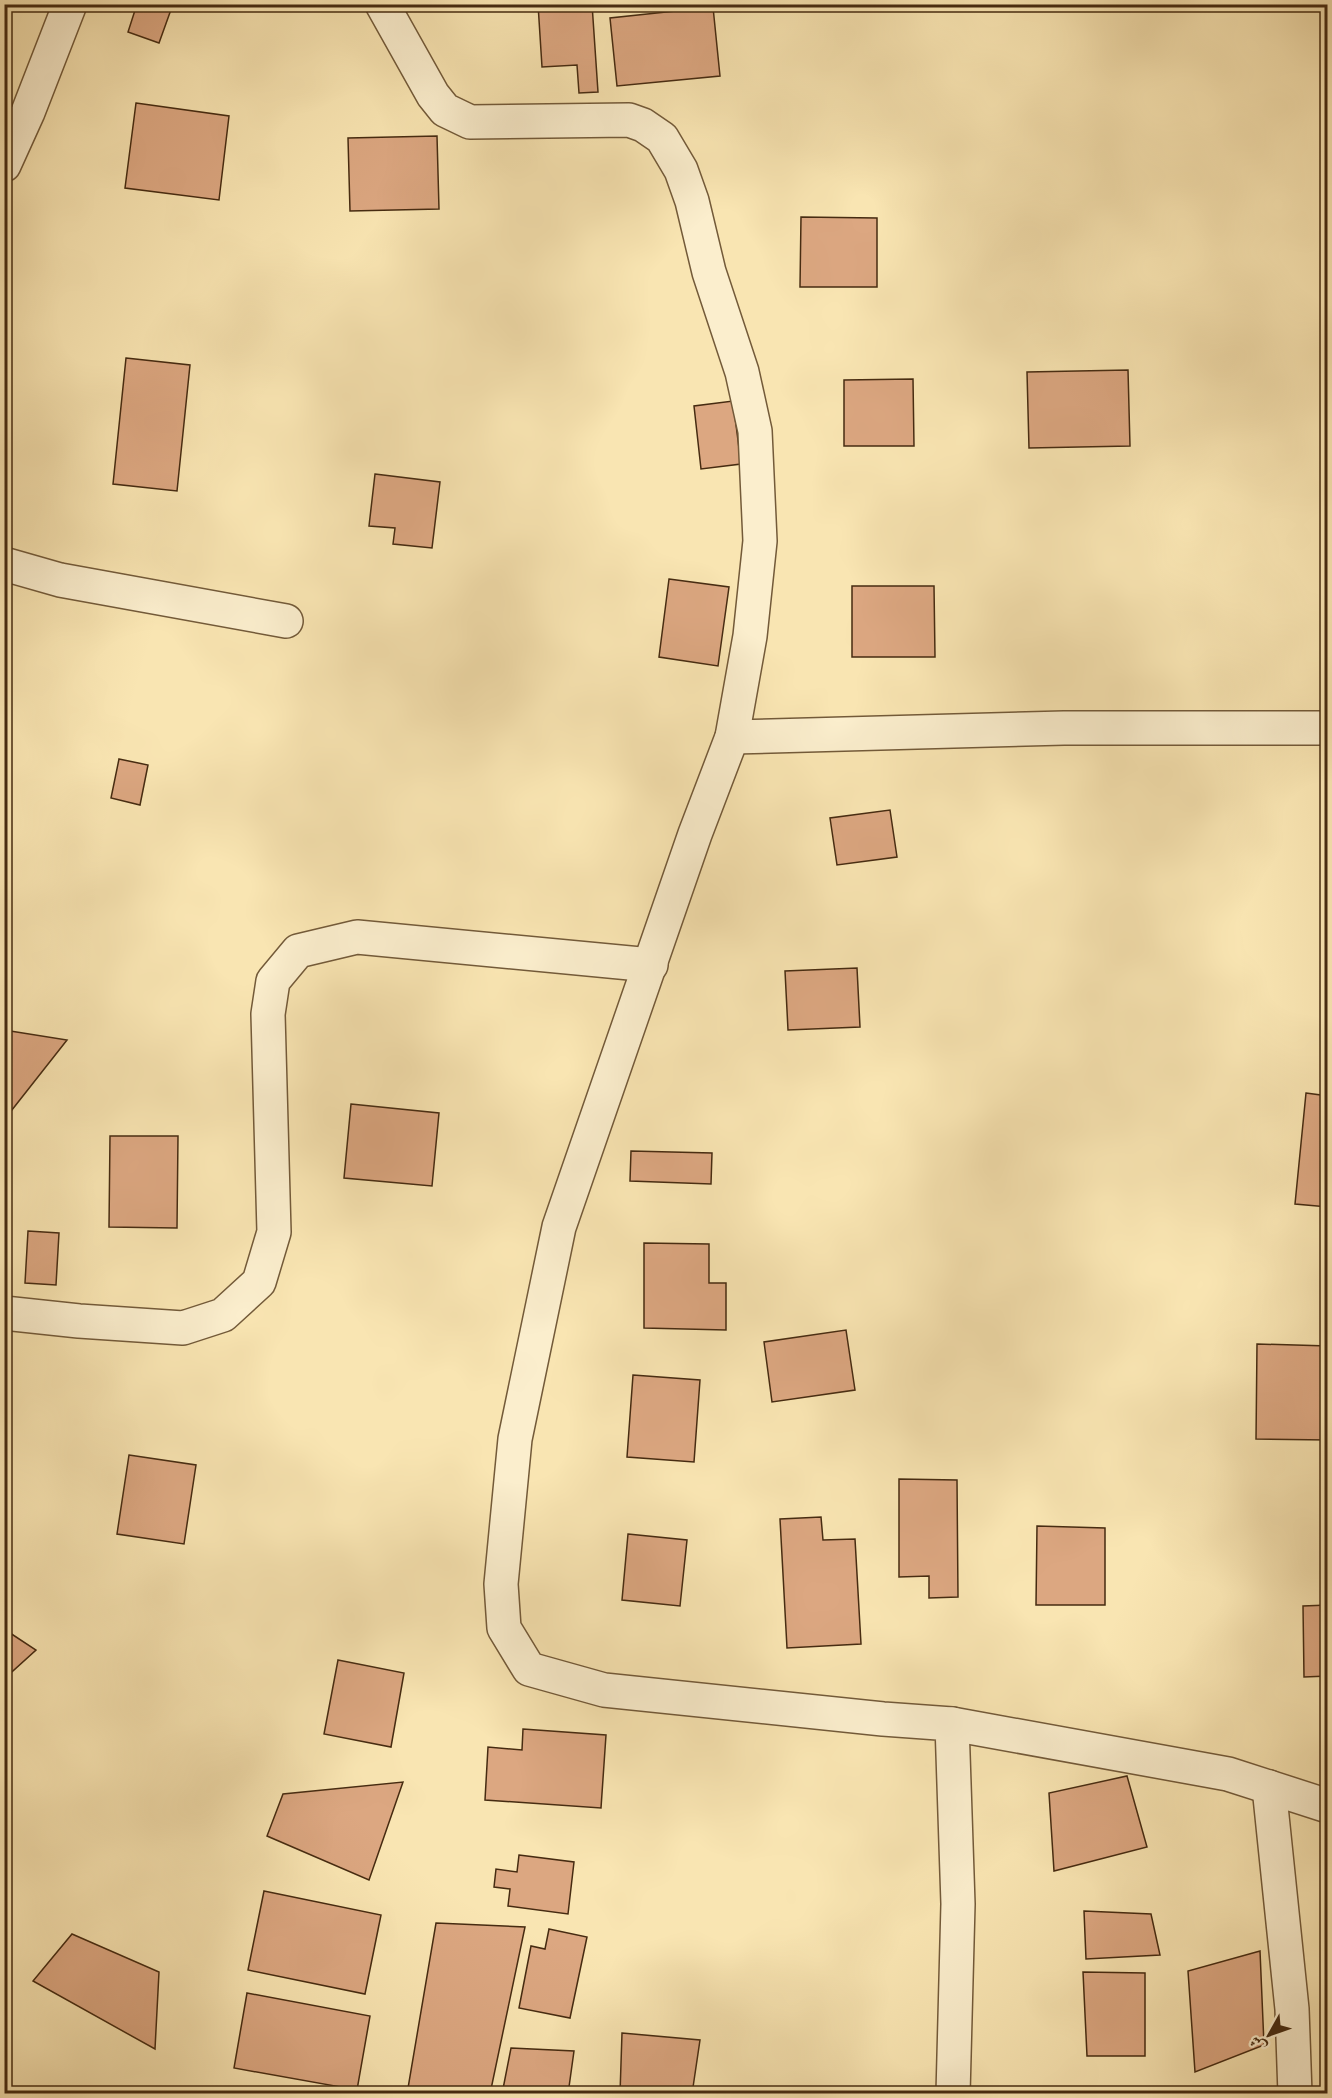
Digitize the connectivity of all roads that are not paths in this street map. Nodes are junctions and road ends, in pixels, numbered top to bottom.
1 (70, 4) edge
2 (382, 4) edge
3 (4, 165) edge
4 (4, 564) edge
5 (286, 621) dead end
6 (1328, 728) edge
7 (732, 737) junction
8 (651, 965) junction
9 (4, 1313) edge
10 (952, 1724) junction
11 (1269, 1787) junction
12 (1328, 1806) edge
13 (953, 2094) edge
14 (1295, 2094) edge

1 - 3 street
2 - 7 street
4 - 5 street
6 - 7 street
7 - 8 street
8 - 9 street
8 - 10 street
10 - 11 street
10 - 13 street
11 - 12 street
11 - 14 street

